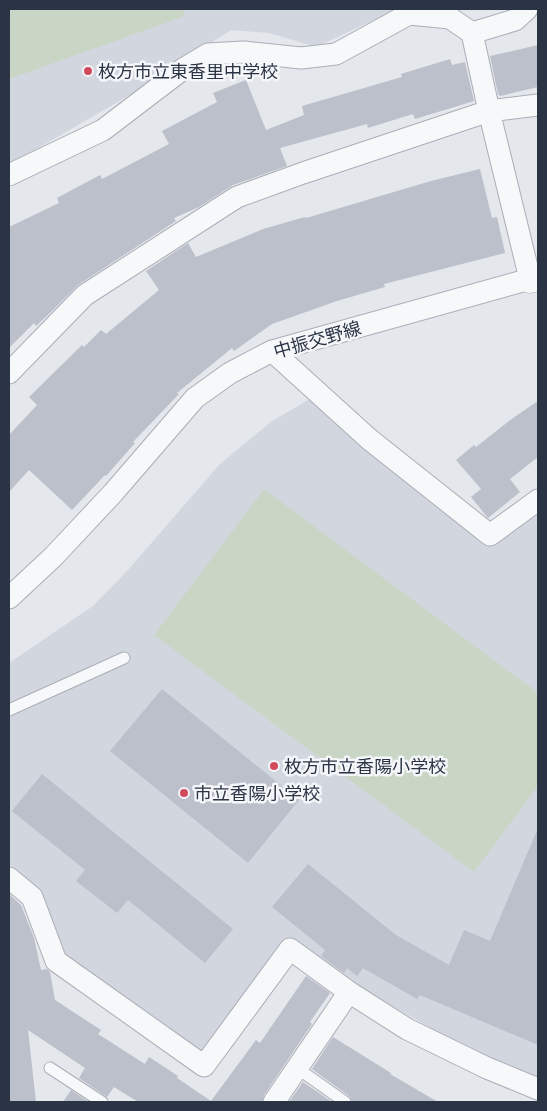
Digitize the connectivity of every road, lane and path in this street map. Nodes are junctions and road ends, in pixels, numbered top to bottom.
1 (527, 9) edge
2 (472, 33) junction
3 (538, 105) edge
4 (489, 111) junction
5 (9, 175) edge
6 (536, 279) edge
7 (272, 350) junction
8 (9, 374) edge
9 (538, 500) edge
10 (9, 598) edge
11 (124, 658) dead end
12 (9, 710) edge
13 (9, 878) edge
14 (349, 992) junction
15 (50, 1068) dead end
16 (296, 1068) junction
17 (538, 1089) edge
18 (102, 1102) edge
19 (274, 1102) edge
20 (346, 1102) edge

1 - 2 street
2 - 4 street
2 - 5 street
3 - 4 street
4 - 6 street
4 - 8 street
6 - 7 street, 中振交野線
7 - 9 street
7 - 10 street, 中振交野線
11 - 12 lane
13 - 14 street
14 - 16 street
14 - 17 street
15 - 18 lane
16 - 19 street
16 - 20 lane

